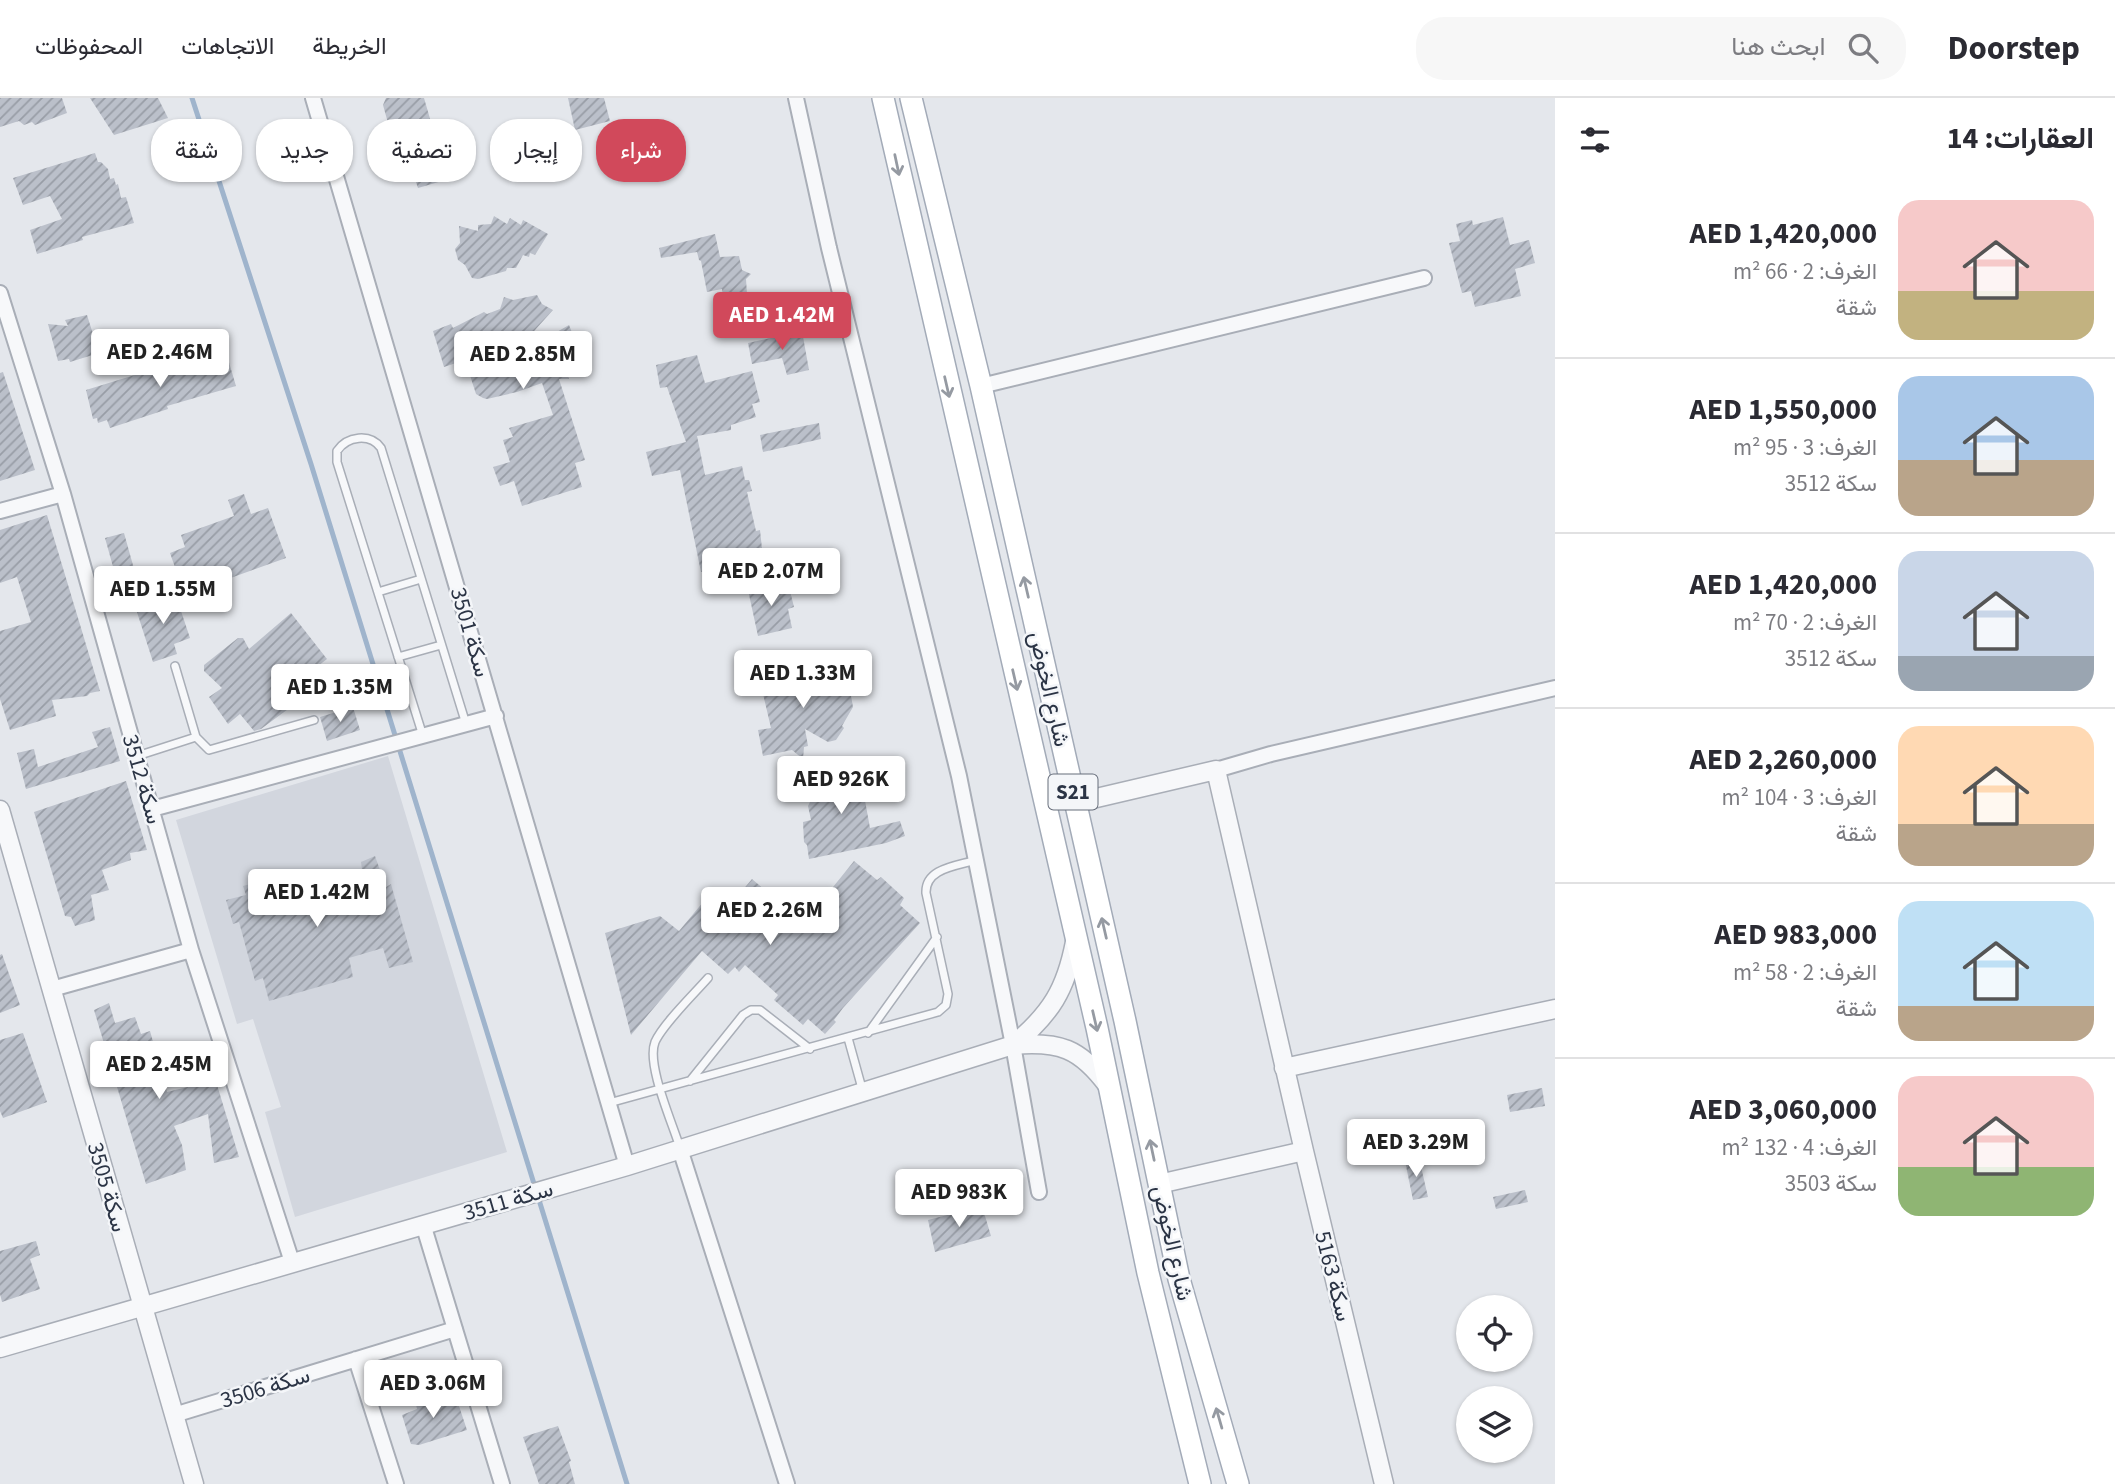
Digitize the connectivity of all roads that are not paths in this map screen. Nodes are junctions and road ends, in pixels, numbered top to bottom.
1 (313, 98) edge
2 (796, 98) edge
3 (883, 98) edge
4 (911, 98) edge
5 (1424, 278) dead end
6 (0, 293) edge
7 (981, 386) junction
8 (63, 494) junction
9 (0, 511) edge
10 (421, 579) junction
11 (378, 592) junction
12 (441, 645) junction
13 (398, 657) junction
14 (175, 666) dead end
15 (1555, 688) edge
16 (496, 716) junction
17 (314, 720) dead end
18 (466, 724) junction
19 (423, 736) junction
20 (196, 737) junction
21 (137, 756) junction
22 (1216, 770) junction
23 (1075, 803) junction
24 (152, 809) junction
25 (0, 810) edge
26 (976, 860) junction
27 (937, 937) junction
28 (1075, 942) junction
29 (191, 950) junction
30 (708, 978) dead end
31 (51, 989) junction
32 (1555, 1009) edge
33 (867, 1033) junction
34 (848, 1038) junction
35 (1013, 1045) junction
36 (810, 1049) junction
37 (1284, 1068) junction
38 (690, 1081) junction
39 (661, 1089) junction
40 (1110, 1089) junction
41 (863, 1093) junction
42 (609, 1102) junction
43 (680, 1149) junction
44 (1304, 1151) junction
45 (627, 1166) junction
46 (1159, 1184) junction
47 (1039, 1192) dead end
48 (423, 1224) junction
49 (292, 1262) junction
50 (142, 1305) junction
51 (455, 1329) junction
52 (0, 1348) edge
53 (356, 1359) junction
54 (174, 1415) junction
55 (194, 1484) edge
56 (396, 1484) edge
57 (502, 1484) edge
58 (787, 1484) edge
59 (1200, 1484) edge
60 (1238, 1484) edge
61 (1384, 1484) edge

1 - 16 street, سكة 3501
2 - 26 street
3 -> 28 main road, شارع الخوض / S21
4 - 7 main road, شارع الخوض / S21
5 - 7 street
6 - 8 street, سكة 3512
23 -> 7 main road, شارع الخوض / S21
8 - 9 street
8 - 21 street, سكة 3512
10 - 11 lane
10 - 11 lane
10 - 12 lane
11 - 13 lane
12 - 13 lane
12 - 18 lane
13 - 19 lane
14 - 20 lane
15 - 22 street
16 - 18 street
16 - 42 street, سكة 3501
17 - 20 lane
18 - 19 street
19 - 24 street
20 - 21 lane
21 - 24 street, سكة 3512
22 - 23 street
22 - 37 street, سكة 5163
46 -> 23 main road, شارع الخوض / S21
24 - 29 street, سكة 3512
25 - 31 street, سكة 3505
26 - 27 lane
26 - 35 street
27 - 33 lane
27 - 33 lane
28 - 35 street
28 -> 40 main road, شارع الخوض / S21
29 - 31 street
29 - 49 street, سكة 3512
30 - 39 lane
31 - 50 street, سكة 3505
32 - 37 street
33 - 34 lane
34 - 36 lane
34 - 41 lane
35 - 40 street
35 - 41 street, سكة 3511
35 - 47 street
36 - 38 lane
36 - 38 lane
37 - 44 street, سكة 5163
38 - 39 lane
39 - 42 lane
39 - 43 lane
40 - 59 main road, شارع الخوض / S21
41 - 43 street, سكة 3511
42 - 45 street, سكة 3501
43 - 45 street, سكة 3511
43 - 58 street
44 - 46 street
44 - 61 street, سكة 5163
45 - 48 street, سكة 3511
60 -> 46 main road, شارع الخوض / S21
48 - 49 street, سكة 3511
48 - 51 street
49 - 50 street, سكة 3511
50 - 52 street, سكة 3511
50 - 54 street, سكة 3505
51 - 53 street, سكة 3506
51 - 57 street
53 - 54 street, سكة 3506
53 - 56 street
54 - 55 street, سكة 3505

